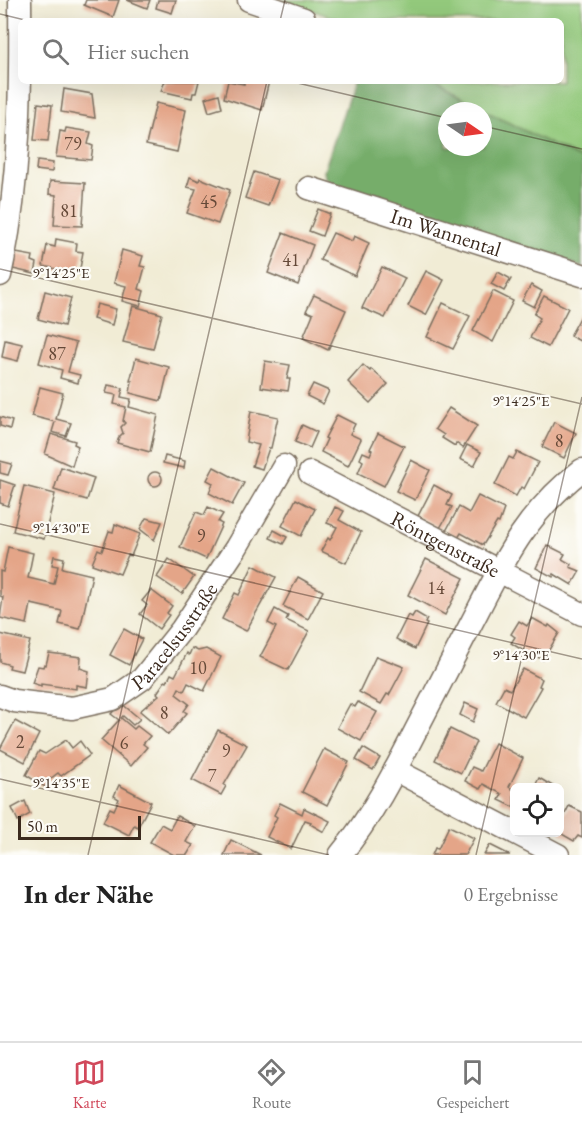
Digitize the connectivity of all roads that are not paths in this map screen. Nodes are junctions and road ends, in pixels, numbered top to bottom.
1 (20, 0) edge
2 (249, 0) edge
3 (20, 18) edge
4 (298, 18) edge
5 (21, 84) edge
6 (309, 188) dead end
7 (0, 275) edge
8 (582, 275) edge
9 (284, 466) dead end
10 (582, 470) edge
11 (310, 473) dead end
12 (498, 570) junction
13 (582, 614) edge
14 (0, 696) edge
15 (395, 771) junction
16 (340, 855) edge
17 (558, 855) edge

1 - 3 street
2 - 4 street
5 - 7 street
6 - 8 street, Im Wannental
9 - 14 street, Paracelsusstraße
10 - 12 street
11 - 12 street, Röntgenstraße
12 - 13 street, Röntgenstraße
12 - 15 street
15 - 16 street
15 - 17 street

